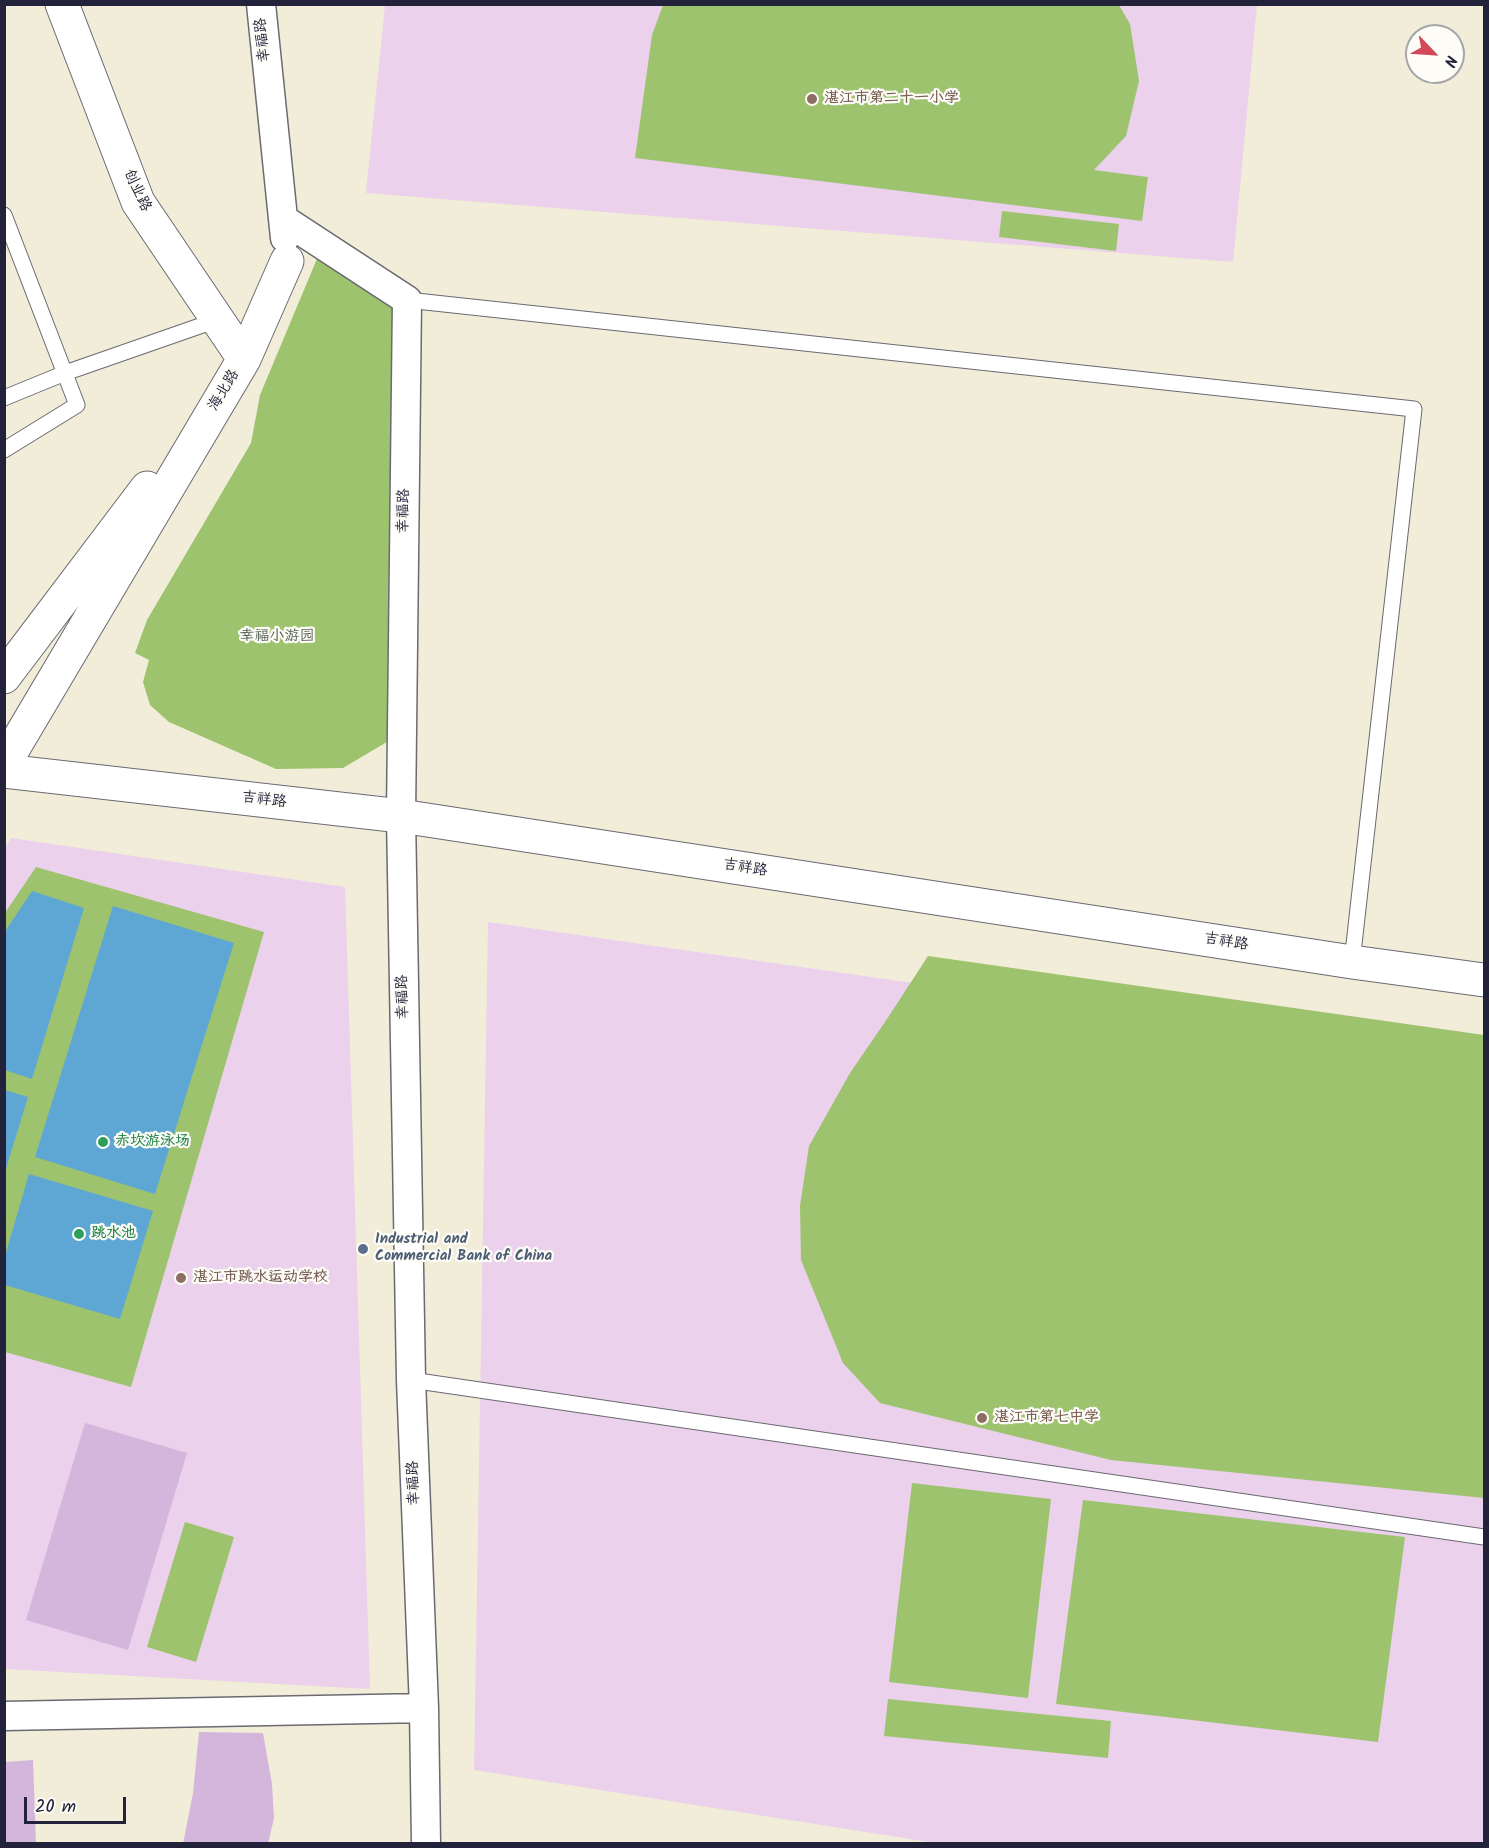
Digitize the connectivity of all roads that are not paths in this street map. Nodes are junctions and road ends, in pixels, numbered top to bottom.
1 (62, 4) edge
2 (261, 4) edge
3 (4, 215) edge
4 (283, 219) junction
5 (287, 261) joint
6 (407, 300) junction
7 (217, 320) junction
8 (244, 359) junction
9 (65, 373) junction
10 (4, 398) edge
11 (4, 450) edge
12 (4, 677) edge
13 (4, 764) edge
14 (4, 771) edge
15 (401, 816) junction
16 (1352, 962) junction
17 (1485, 980) edge
18 (411, 1380) junction
19 (1485, 1537) edge
20 (424, 1708) junction
21 (4, 1716) edge
22 (426, 1844) edge

1 - 7 street, 创业路
2 - 4 street, 幸福路
3 - 9 lane
4 - 5 street, 幸福路
4 - 6 street
5 - 8 street
6 - 15 street, 幸福路
6 - 16 lane
7 - 8 street, 创业路
7 - 9 lane
8 - 12 street, 海北路
8 - 13 street, 海北路
9 - 10 lane
9 - 11 lane
14 - 15 street, 吉祥路
15 - 16 street, 吉祥路
15 - 18 street, 幸福路
16 - 17 street, 吉祥路
18 - 19 lane
18 - 20 street, 幸福路
20 - 21 street
20 - 22 street, 幸福路

